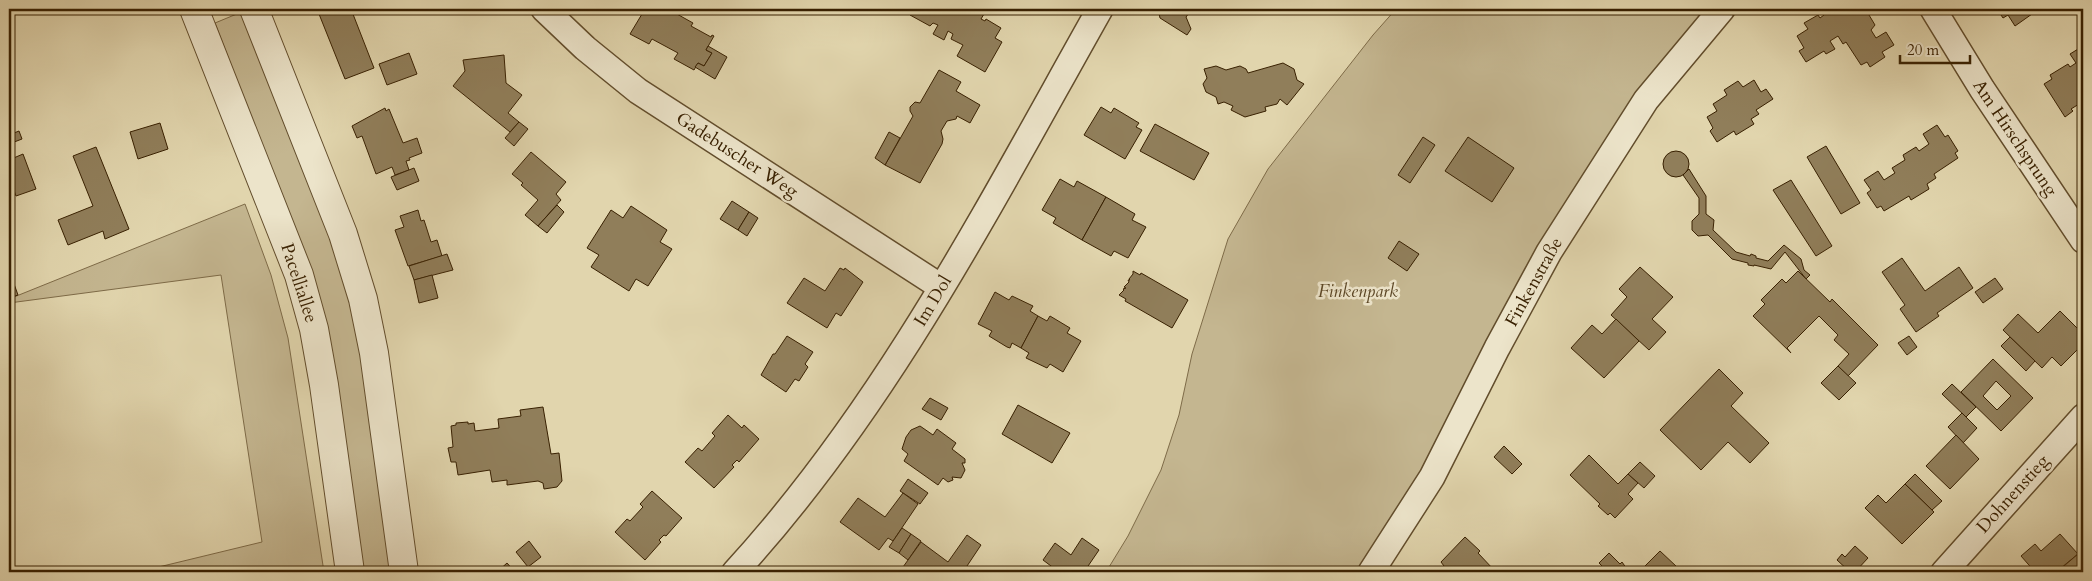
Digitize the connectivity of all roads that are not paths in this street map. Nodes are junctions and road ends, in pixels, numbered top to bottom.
1 (194, 9) edge
2 (254, 9) edge
3 (544, 9) edge
4 (1100, 9) edge
5 (1722, 9) edge
6 (1933, 9) edge
7 (2083, 240) edge
8 (942, 287) junction
9 (2083, 417) edge
10 (350, 572) edge
11 (404, 572) edge
12 (735, 572) edge
13 (1371, 572) edge
14 (1944, 572) edge

1 - 10 street, Pacelliallee
2 - 11 street
3 - 8 street, Gadebuscher Weg
4 - 8 street, Im Dol
5 - 13 street, Finkenstraße
6 - 7 street, Am Hirschsprung
8 - 12 street, Im Dol
9 - 14 street, Dohnenstieg

